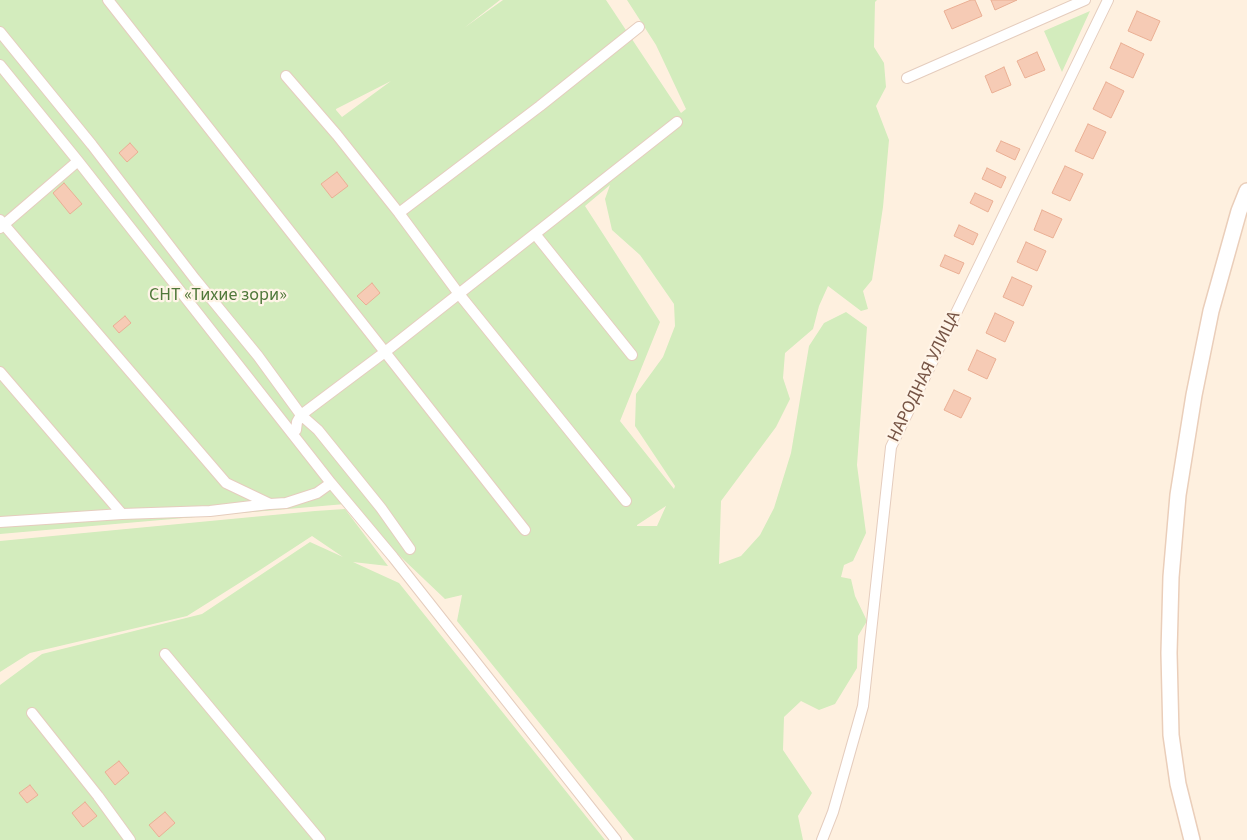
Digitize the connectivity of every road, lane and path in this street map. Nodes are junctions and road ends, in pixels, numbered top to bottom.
1 (108, 0) edge
2 (1085, 0) edge
3 (1108, 0) edge
4 (639, 27) dead end
5 (0, 32) edge
6 (0, 65) edge
7 (286, 76) dead end
8 (907, 78) dead end
9 (676, 122) dead end
10 (78, 161) junction
11 (1247, 190) edge
12 (399, 213) junction
13 (1, 224) edge
14 (535, 234) junction
15 (460, 294) junction
16 (385, 352) junction
17 (632, 354) dead end
18 (0, 372) edge
19 (301, 415) junction
20 (292, 433) junction
21 (331, 483) junction
22 (626, 501) dead end
23 (270, 504) junction
24 (122, 514) junction
25 (0, 522) edge
26 (525, 530) dead end
27 (410, 549) dead end
28 (165, 654) dead end
29 (32, 713) dead end
30 (130, 840) edge
31 (320, 840) edge
32 (616, 840) edge
33 (822, 840) edge
34 (1192, 840) edge

1 - 16 street
2 - 8 street
3 - 33 street, НАРОДНАЯ УЛИЦА
4 - 12 street
5 - 19 street
6 - 10 street
7 - 12 street
9 - 14 street
10 - 13 street
10 - 20 street
11 - 34 main road
12 - 15 street
13 - 23 street
14 - 15 street
14 - 17 street
15 - 16 street
15 - 22 street
16 - 19 street
16 - 26 street
18 - 24 street
19 - 20 street
19 - 27 street
20 - 21 street
21 - 23 street
21 - 32 street
23 - 24 street
24 - 25 street
28 - 31 street
29 - 30 street

